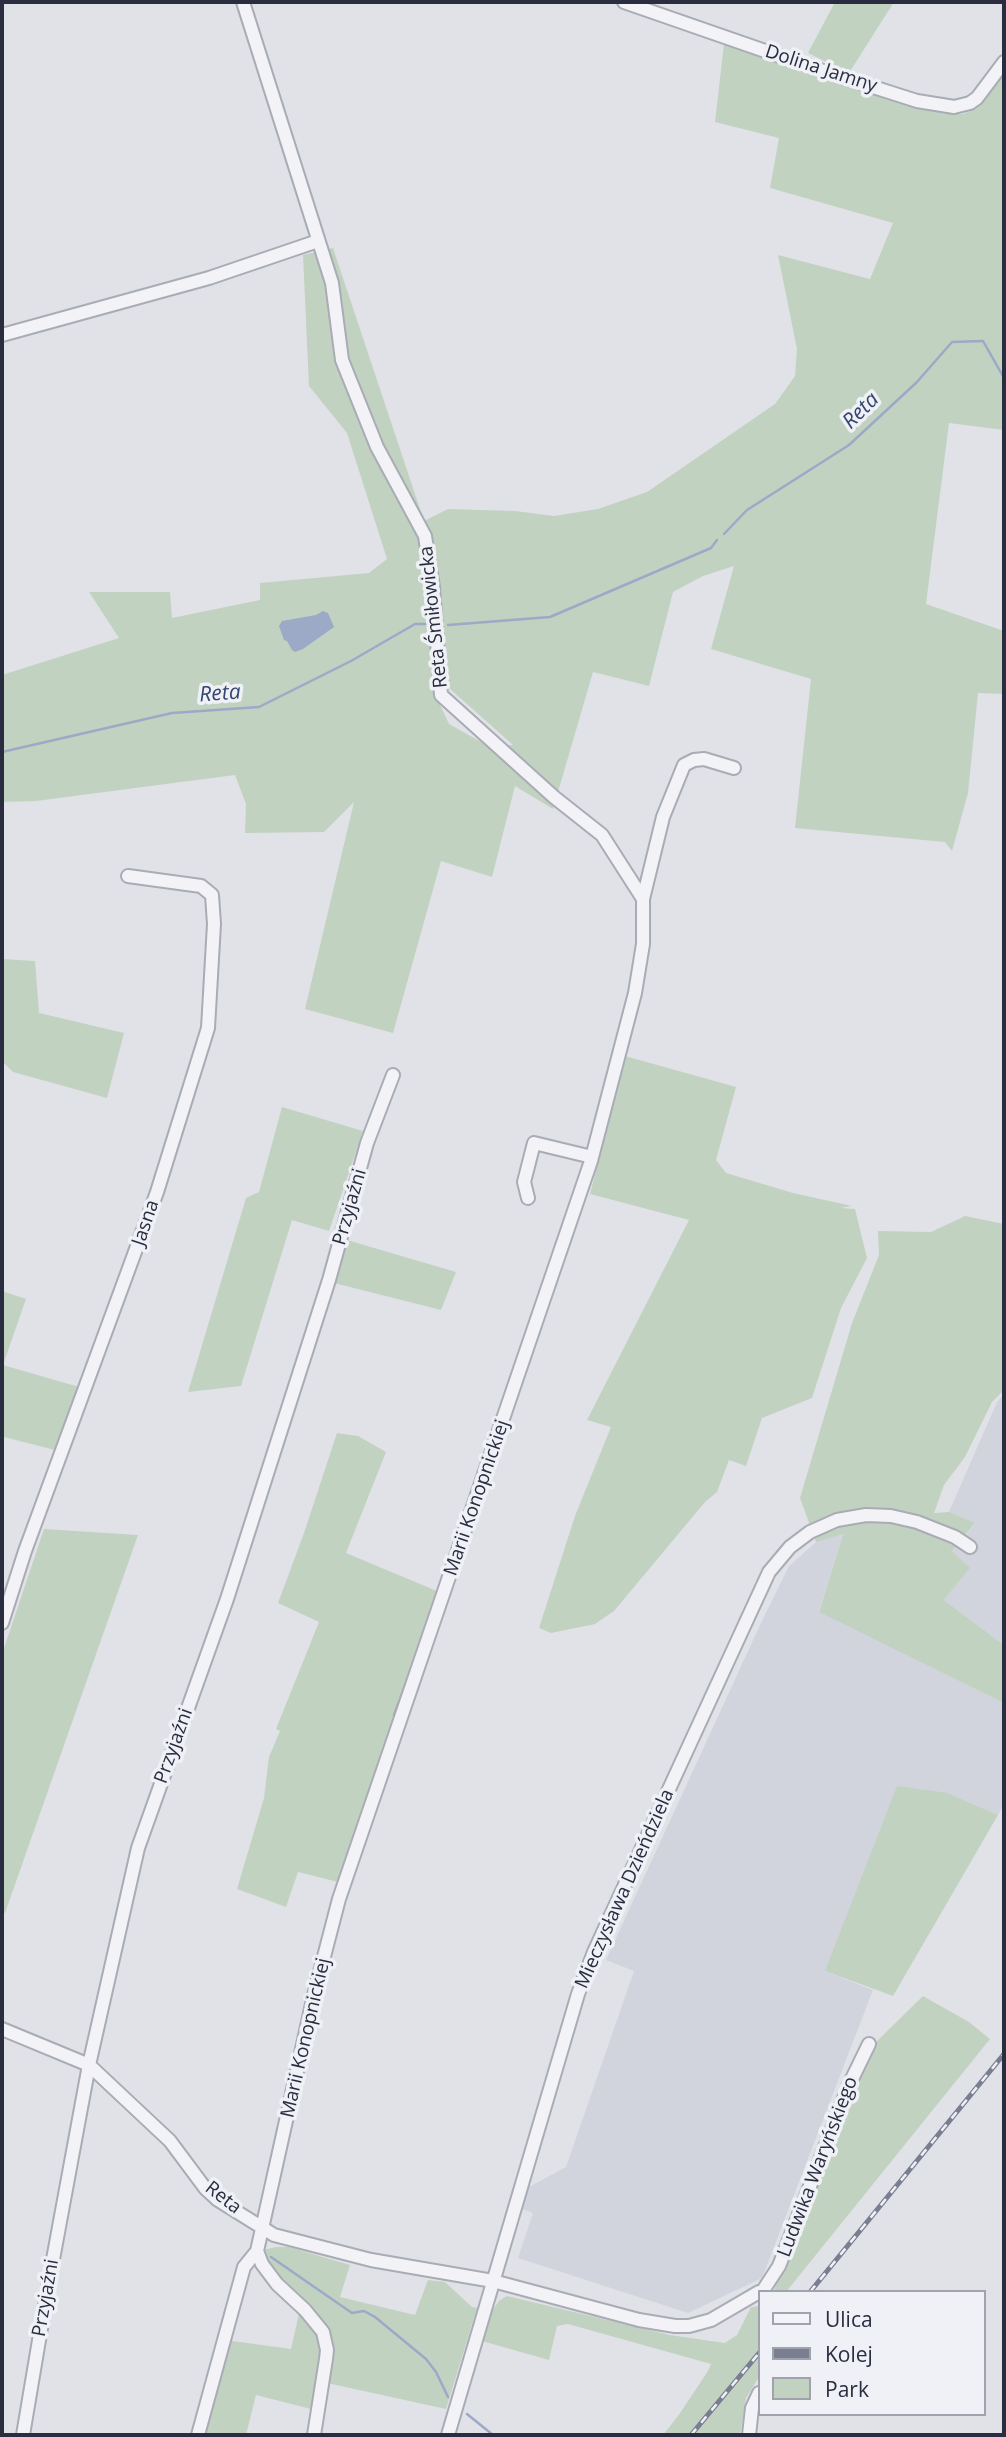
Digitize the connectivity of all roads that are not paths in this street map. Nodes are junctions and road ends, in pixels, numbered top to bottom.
1 (243, 2) edge
2 (624, 2) edge
3 (1004, 62) edge
4 (318, 241) junction
5 (2, 335) edge
6 (734, 768) dead end
7 (128, 876) dead end
8 (643, 899) junction
9 (393, 1075) dead end
10 (592, 1157) junction
11 (527, 1198) dead end
12 (970, 1547) dead end
13 (2, 1623) edge
14 (2, 2029) edge
15 (869, 2043) dead end
16 (89, 2065) junction
17 (263, 2229) junction
18 (257, 2251) junction
19 (493, 2281) junction
20 (764, 2290) edge
21 (758, 2294) edge
22 (758, 2395) edge
23 (23, 2435) edge
24 (198, 2435) edge
25 (314, 2435) edge
26 (448, 2435) edge
27 (749, 2435) edge

1 - 4 street, Reta Śmiłowicka
2 - 3 street, Dolina Jamny
4 - 5 street
4 - 8 street, Reta Śmiłowicka
6 - 8 street, Marii Konopnickiej
7 - 13 street, Jasna
8 - 10 street, Marii Konopnickiej
9 - 16 street, Przyjaźni
10 - 11 street
10 - 17 street, Marii Konopnickiej
12 - 19 street, Mieczysława Dzieńdziela
14 - 16 street, Reta
15 - 20 street, Ludwika Waryńskiego
16 - 17 street, Reta
16 - 23 street, Przyjaźni
17 - 18 street
17 - 19 street, Reta
18 - 24 street
18 - 25 street
19 - 21 street, Ludwika Waryńskiego
19 - 26 street, Mieczysława Dzieńdziela
22 - 27 street

